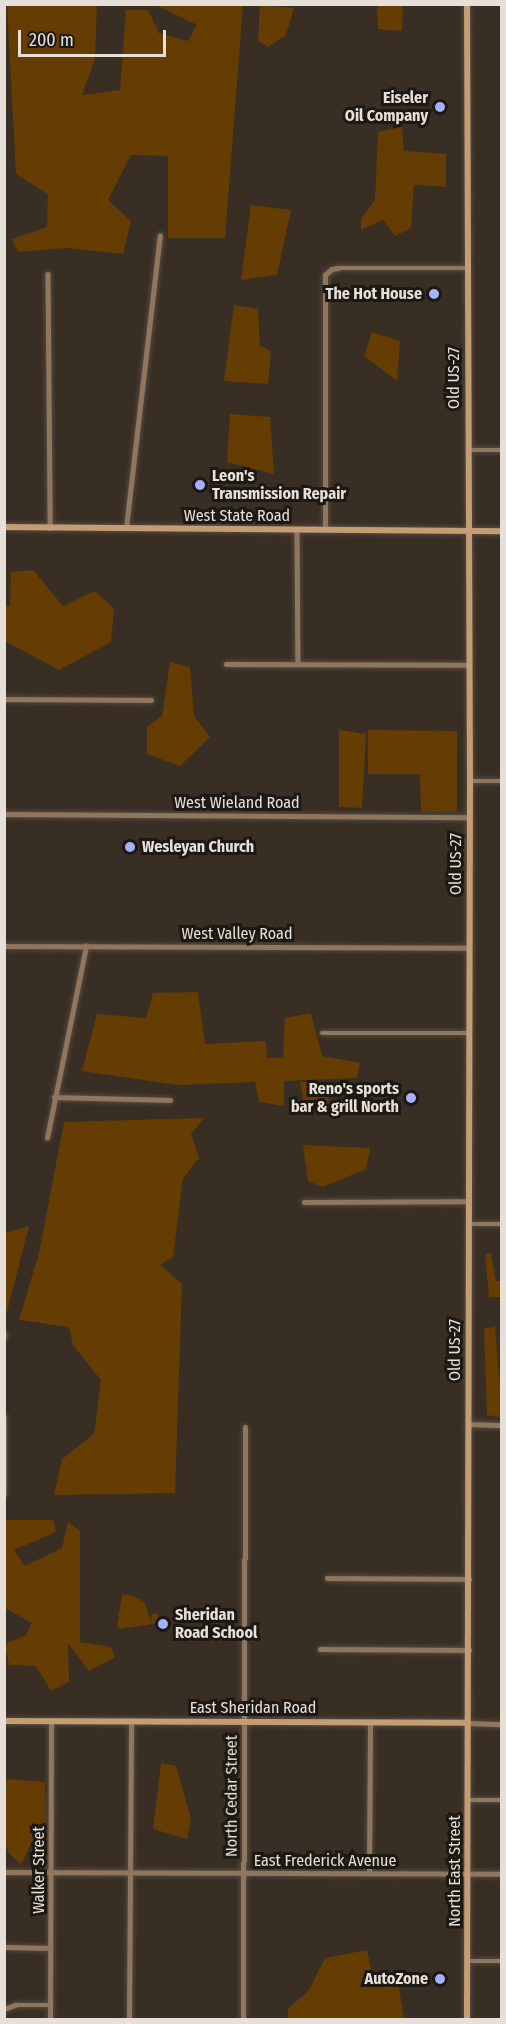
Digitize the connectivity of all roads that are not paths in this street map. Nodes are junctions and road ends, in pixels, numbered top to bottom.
1 (466, 4) edge
2 (160, 236) dead end
3 (467, 268) junction
4 (48, 274) dead end
5 (468, 450) junction
6 (501, 450) edge
7 (4, 527) edge
8 (50, 528) junction
9 (126, 528) junction
10 (297, 530) junction
11 (325, 530) junction
12 (468, 530) junction
13 (501, 531) edge
14 (226, 664) dead end
15 (298, 664) junction
16 (469, 665) junction
17 (4, 699) edge
18 (152, 700) dead end
19 (501, 781) edge
20 (470, 782) junction
21 (4, 814) edge
22 (470, 817) junction
23 (4, 945) edge
24 (86, 946) junction
25 (469, 948) junction
26 (322, 1033) dead end
27 (468, 1033) junction
28 (54, 1097) junction
29 (170, 1100) dead end
30 (47, 1138) dead end
31 (469, 1201) junction
32 (304, 1202) dead end
33 (469, 1224) junction
34 (501, 1224) edge
35 (4, 1333) edge
36 (4, 1337) edge
37 (4, 1416) edge
38 (469, 1424) junction
39 (501, 1425) edge
40 (245, 1428) dead end
41 (4, 1494) edge
42 (327, 1578) dead end
43 (469, 1579) junction
44 (320, 1649) dead end
45 (469, 1650) junction
46 (4, 1720) edge
47 (51, 1721) junction
48 (131, 1721) junction
49 (244, 1722) junction
50 (370, 1723) junction
51 (468, 1723) junction
52 (501, 1724) edge
53 (469, 1800) junction
54 (501, 1800) edge
55 (4, 1872) edge
56 (51, 1872) junction
57 (130, 1872) junction
58 (244, 1873) junction
59 (369, 1873) junction
60 (468, 1874) junction
61 (501, 1875) edge
62 (7, 1947) dead end
63 (50, 1948) junction
64 (468, 1961) junction
65 (501, 1961) edge
66 (50, 2006) junction
67 (4, 2009) edge
68 (50, 2019) edge
69 (129, 2019) edge
70 (243, 2019) edge
71 (467, 2019) edge

1 - 3 main road, Old US-27
2 - 9 street
3 - 5 main road, Old US-27
3 - 11 street
4 - 8 street
5 - 6 street
5 - 12 main road, Old US-27
7 - 8 main road, West State Road
8 - 9 main road, West State Road
9 - 10 main road, West State Road
10 - 11 main road, West State Road
10 - 15 street
11 - 12 main road, West State Road
12 - 13 main road, West State Road
12 - 16 main road, Old US-27
14 - 15 street
15 - 16 street
16 - 20 main road, Old US-27
17 - 18 street
19 - 20 street
20 - 22 main road, Old US-27
21 - 22 street, West Wieland Road
22 - 25 main road, Old US-27
23 - 24 street, West Valley Road
24 - 25 street, West Valley Road
24 - 28 street
25 - 27 main road, Old US-27
26 - 27 street
27 - 31 main road, Old US-27
28 - 29 street
28 - 30 street
31 - 32 street
31 - 33 main road, Old US-27
33 - 34 street
33 - 38 main road, Old US-27
35 - 36 street
37 - 41 street
38 - 39 street
38 - 43 main road, Old US-27
40 - 49 street, North Cedar Street
42 - 43 street
43 - 45 main road, Old US-27
44 - 45 street
45 - 51 main road, Old US-27
46 - 47 main road, East Sheridan Road
47 - 48 main road, East Sheridan Road
47 - 56 street, Walker Street
48 - 49 main road, East Sheridan Road
48 - 57 street
49 - 50 main road, East Sheridan Road
49 - 58 street, North Cedar Street
50 - 51 main road, East Sheridan Road
50 - 59 street
51 - 52 street, East Sheridan Road
51 - 53 main road, North East Street
53 - 54 street
53 - 60 main road, North East Street
55 - 56 street, East Frederick Avenue
56 - 57 street, East Frederick Avenue
56 - 63 street, Walker Street
57 - 58 street, East Frederick Avenue
57 - 69 street
58 - 59 street, East Frederick Avenue
58 - 70 street, North Cedar Street
59 - 60 street, East Frederick Avenue
60 - 61 street, East Frederick Avenue
60 - 64 main road, North East Street
62 - 63 street
63 - 66 street, Walker Street
64 - 65 street
64 - 71 main road, North East Street
66 - 67 street
66 - 68 street, Walker Street

